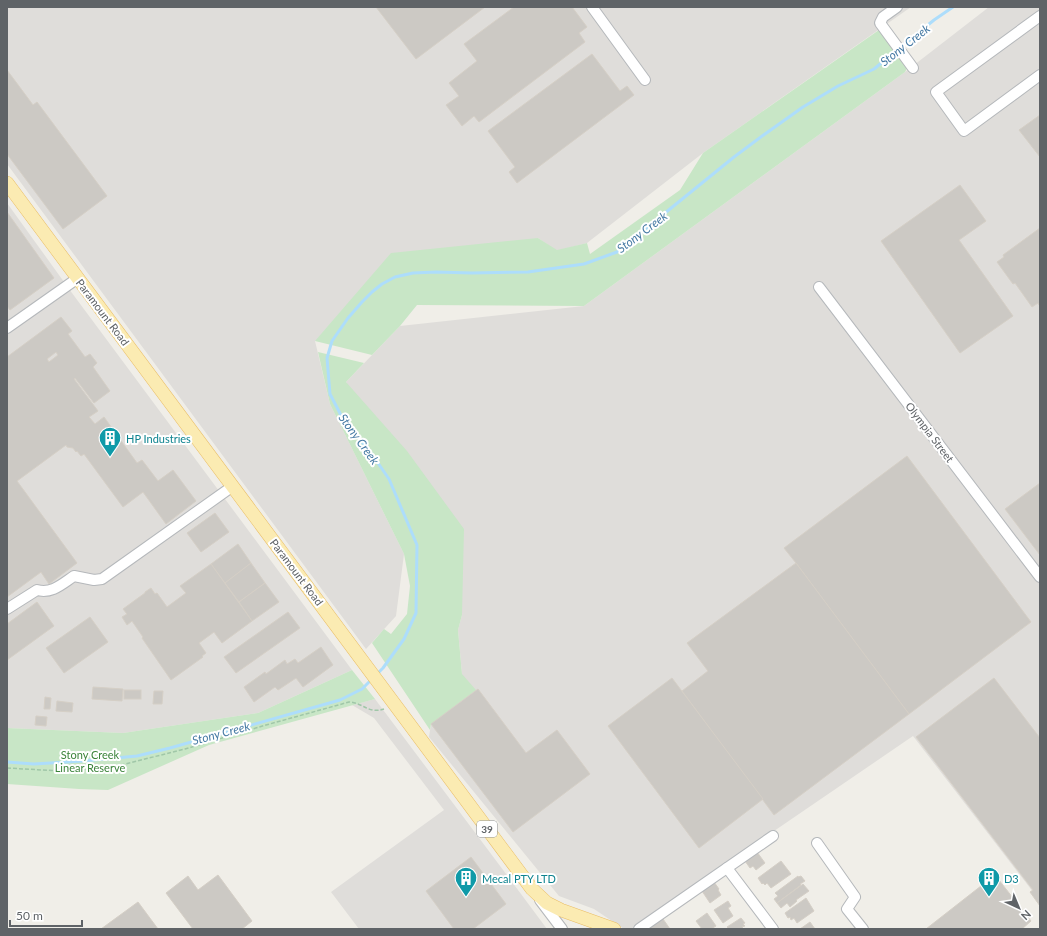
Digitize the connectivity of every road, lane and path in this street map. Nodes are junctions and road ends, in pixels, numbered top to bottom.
1 (592, 7) edge
2 (897, 7) edge
3 (1040, 16) edge
4 (913, 68) dead end
5 (1040, 75) edge
6 (645, 80) dead end
7 (7, 183) edge
8 (78, 278) junction
9 (819, 287) dead end
10 (7, 328) edge
11 (233, 486) junction
12 (1040, 577) edge
13 (7, 609) edge
14 (379, 710) dead end
15 (7, 768) edge
16 (773, 836) dead end
17 (817, 844) dead end
18 (727, 868) junction
19 (532, 889) junction
20 (562, 929) edge
21 (613, 929) edge
22 (639, 929) edge
23 (773, 929) edge
24 (863, 929) edge

1 - 6 street
2 - 4 street
3 - 5 street
7 - 8 main road, Paramount Road / 39
8 - 10 street
8 - 11 main road, Paramount Road / 39
9 - 12 street, Olympia Street
11 - 13 street
11 - 19 main road, Paramount Road / 39
14 - 15 path
16 - 18 street
17 - 24 street
18 - 22 street
18 - 23 street
19 - 20 street
19 - 21 main road, Paramount Road / 39

